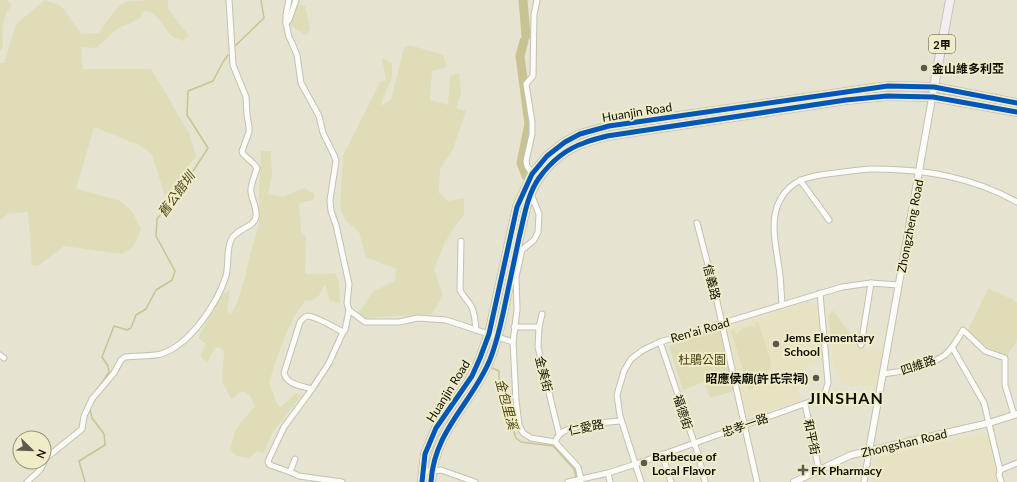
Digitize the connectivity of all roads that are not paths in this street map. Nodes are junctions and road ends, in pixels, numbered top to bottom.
1 (229, 0) edge
2 (289, 0) edge
3 (296, 0) edge
4 (537, 0) edge
5 (950, 0) edge
6 (286, 23) junction
7 (934, 87) junction
8 (933, 97) junction
9 (1017, 103) edge
10 (1017, 112) edge
11 (920, 170) junction
12 (536, 176) junction
13 (800, 180) junction
14 (531, 194) junction
15 (1017, 202) edge
16 (829, 220) dead end
17 (697, 223) dead end
18 (461, 241) dead end
19 (871, 283) junction
20 (898, 285) junction
21 (820, 293) junction
22 (782, 305) junction
23 (349, 310) junction
24 (542, 314) dead end
25 (722, 324) junction
26 (514, 327) junction
27 (539, 327) junction
28 (476, 330) junction
29 (343, 332) junction
30 (489, 334) junction
31 (498, 336) junction
32 (513, 342) junction
33 (660, 342) junction
34 (861, 345) dead end
35 (952, 347) junction
36 (883, 374) junction
37 (312, 389) junction
38 (805, 404) junction
39 (1015, 415) edge
40 (621, 420) junction
41 (989, 423) junction
42 (744, 425) junction
43 (559, 434) junction
44 (555, 442) junction
45 (693, 442) junction
46 (869, 451) junction
47 (662, 454) junction
48 (295, 459) dead end
49 (1017, 462) edge
50 (636, 464) junction
51 (819, 470) junction
52 (1000, 470) junction
53 (431, 471) junction
54 (290, 472) junction
55 (422, 472) junction
56 (608, 473) junction
57 (307, 479) edge
58 (581, 480) junction
59 (27, 482) edge
60 (342, 482) edge
61 (422, 482) edge
62 (431, 482) edge
63 (475, 482) edge
64 (568, 482) edge
65 (610, 482) edge
66 (641, 482) edge
67 (671, 482) edge
68 (705, 482) edge
69 (757, 482) edge
70 (794, 482) edge
71 (864, 482) edge
72 (1001, 482) edge

1 - 59 street
2 - 6 street
3 - 6 street
4 - 12 street
5 - 7 main road, Zhongzheng Road / 2甲
6 - 23 street
7 - 8 street, Zhongzheng Road
7 - 9 main road, Huanjin Road
7 - 12 main road, Huanjin Road
8 - 10 main road, Huanjin Road
8 - 11 street, Zhongzheng Road
8 - 12 main road, Huanjin Road
11 - 13 street
11 - 15 street
11 - 20 street, Zhongzheng Road
12 - 14 main road, Huanjin Road
12 - 30 main road, Huanjin Road
13 - 16 street
13 - 22 street
14 - 26 street
14 - 31 main road, Huanjin Road
17 - 25 street, 信義路
18 - 28 street
19 - 20 street, Ren'ai Road
19 - 21 street, Ren'ai Road
19 - 34 street
20 - 36 street, Zhongzheng Road
21 - 22 street, Ren'ai Road
21 - 38 street, 忠孝一路
22 - 25 street, Ren'ai Road
23 - 28 street
23 - 29 street
24 - 27 street, 金美街
25 - 33 street, Ren'ai Road
25 - 42 street, 信義路
26 - 27 street
26 - 32 street
27 - 43 street, 金美街
28 - 30 street
29 - 37 street
29 - 37 street
30 - 31 street
30 - 55 main road, Huanjin Road
31 - 32 street
31 - 53 main road, Huanjin Road
32 - 44 street
33 - 40 street, Ren'ai Road
33 - 45 street, 福德街
35 - 36 street, 四維路
35 - 39 street, 四維路
35 - 41 street
36 - 46 street, Zhongzheng Road
37 - 54 street
38 - 42 street, 忠孝一路
38 - 51 street, 和平街
39 - 41 street, Zhongshan Road
40 - 43 street, 仁愛路
40 - 50 street, Ren'ai Road
41 - 46 street, Zhongshan Road
41 - 52 street
42 - 45 street, 忠孝一路
42 - 69 street, 信義路
43 - 44 street, 仁愛路
44 - 58 street
45 - 47 street, 忠孝一路
45 - 68 street, 福德街
46 - 51 street, Zhongshan Road
46 - 71 street
47 - 50 street, 忠孝一路
47 - 67 street
48 - 54 street
49 - 52 street
50 - 56 street, 忠孝一路
50 - 66 street, Ren'ai Road
51 - 70 street, Zhongshan Road
52 - 72 street
53 - 55 street
53 - 62 main road, Huanjin Road
53 - 63 street
54 - 57 street
55 - 61 main road, Huanjin Road
56 - 58 street, 忠孝一路
56 - 65 street
57 - 60 street
58 - 64 street, 忠孝一路

